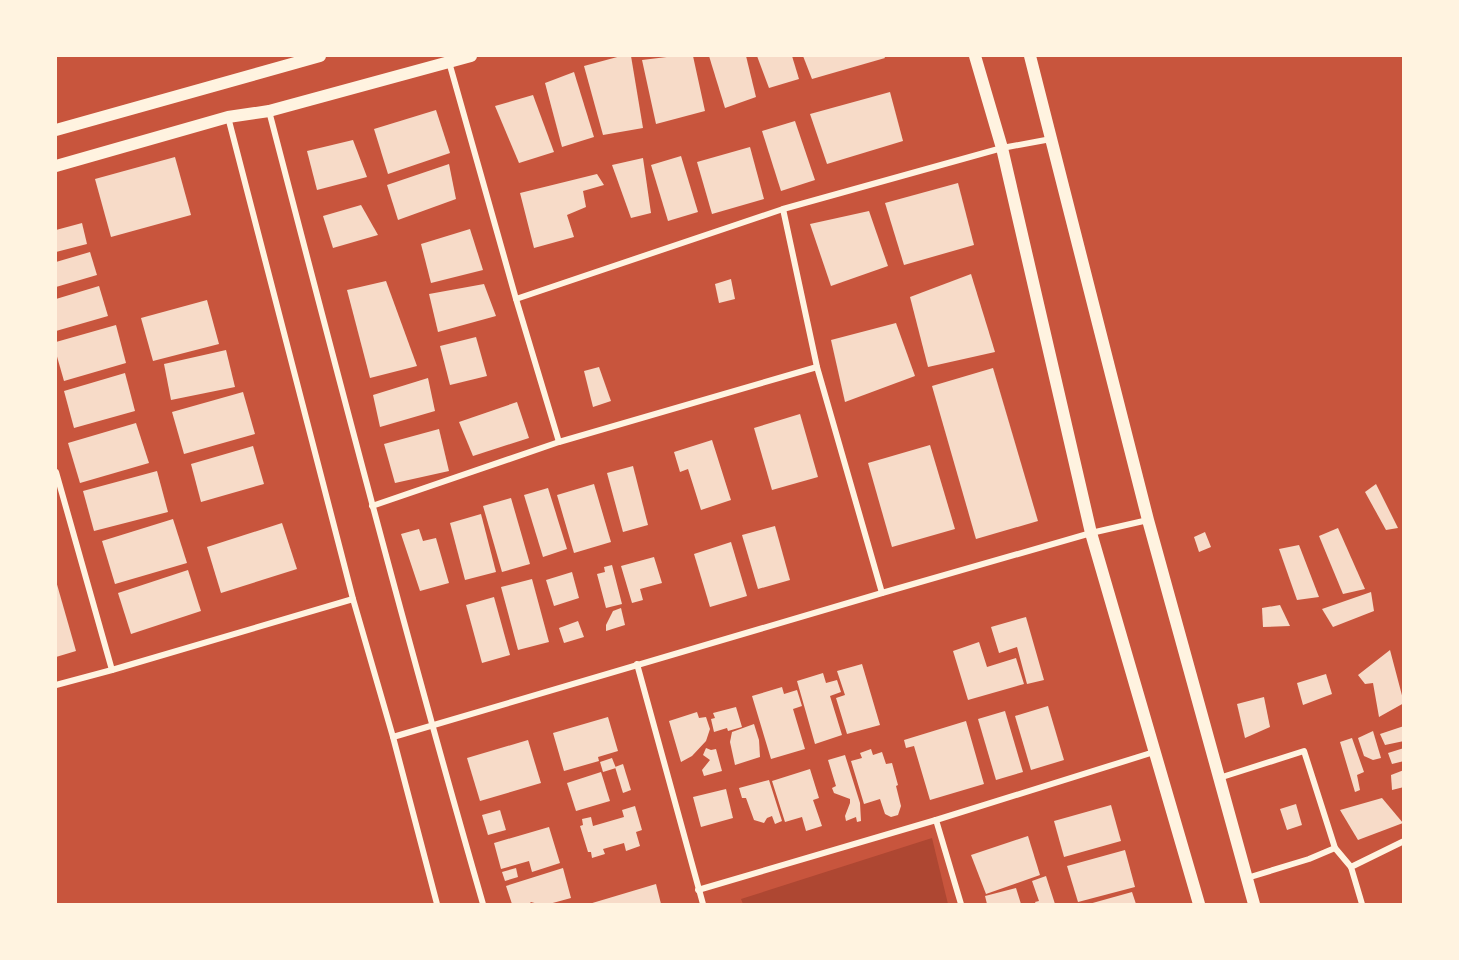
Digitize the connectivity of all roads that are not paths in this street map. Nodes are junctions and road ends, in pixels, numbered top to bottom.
1 (320, 56) edge
2 (471, 56) edge
3 (975, 56) edge
4 (1030, 56) edge
5 (448, 61) junction
6 (269, 111) junction
7 (228, 117) junction
8 (56, 130) edge
9 (1051, 139) junction
10 (1002, 148) junction
11 (56, 166) edge
12 (783, 209) junction
13 (516, 299) junction
14 (817, 367) junction
15 (559, 442) junction
16 (56, 472) edge
17 (372, 506) junction
18 (1148, 520) junction
19 (1090, 533) junction
20 (882, 593) junction
21 (353, 599) junction
22 (637, 664) junction
23 (112, 670) junction
24 (56, 685) edge
25 (431, 726) junction
26 (393, 737) junction
27 (1154, 752) junction
28 (1219, 778) junction
29 (936, 820) junction
30 (1404, 841) edge
31 (1335, 848) junction
32 (1352, 867) junction
33 (1247, 878) junction
34 (698, 890) junction
35 (437, 904) edge
36 (483, 904) edge
37 (703, 904) edge
38 (960, 904) edge
39 (1199, 904) edge
40 (1254, 904) edge
41 (1362, 904) edge

1 - 8 main road
2 - 5 main road
3 - 10 main road
4 - 9 main road
5 - 6 main road
5 - 13 street
6 - 7 main road
6 - 17 street
7 - 11 main road
7 - 21 street
9 - 10 street
9 - 18 main road
10 - 12 street
10 - 19 main road
12 - 13 street
12 - 14 street
13 - 15 street
14 - 15 street
14 - 20 street
15 - 17 street
16 - 23 street
17 - 25 street
18 - 19 street
18 - 28 main road
19 - 20 street
19 - 27 main road
20 - 22 street
21 - 23 street
21 - 26 street
22 - 25 street
22 - 34 street
23 - 24 street
25 - 26 street
25 - 36 street
26 - 35 street
27 - 29 street
27 - 39 main road
28 - 31 street
28 - 33 main road
29 - 34 street
29 - 38 street
30 - 32 street
31 - 32 street
31 - 33 street
32 - 41 street
33 - 40 main road
34 - 37 street

